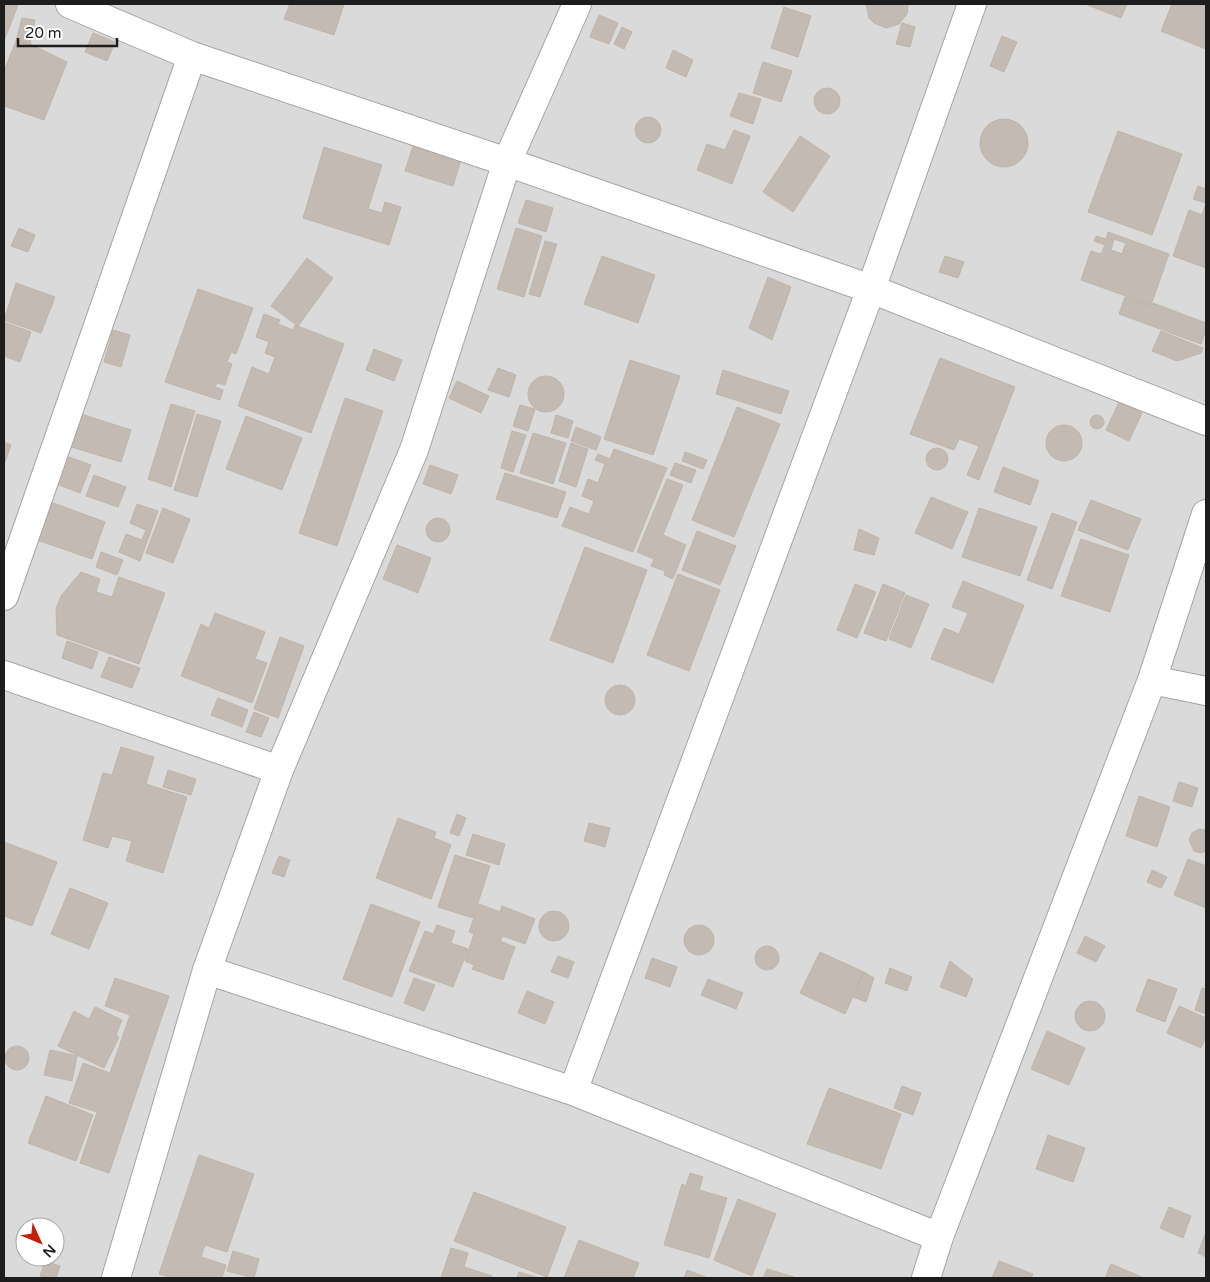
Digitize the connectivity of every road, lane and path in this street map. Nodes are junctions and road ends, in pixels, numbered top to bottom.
1 (70, 4) edge
2 (577, 4) edge
3 (972, 4) edge
4 (192, 56) junction
5 (507, 162) junction
6 (871, 289) junction
7 (1206, 421) edge
8 (1206, 514) edge
9 (4, 596) edge
10 (4, 675) edge
11 (1152, 680) junction
12 (1206, 691) edge
13 (279, 770) junction
14 (207, 970) junction
15 (573, 1091) junction
16 (939, 1237) junction
17 (116, 1278) edge
18 (926, 1278) edge

1 - 4 street
2 - 5 street
3 - 6 street
4 - 5 street
4 - 9 street
5 - 6 street
5 - 13 street
6 - 7 street
6 - 15 street
8 - 11 street
10 - 13 street
11 - 12 street
11 - 16 street
13 - 14 street
14 - 15 street
14 - 17 street
15 - 16 street
16 - 18 street

